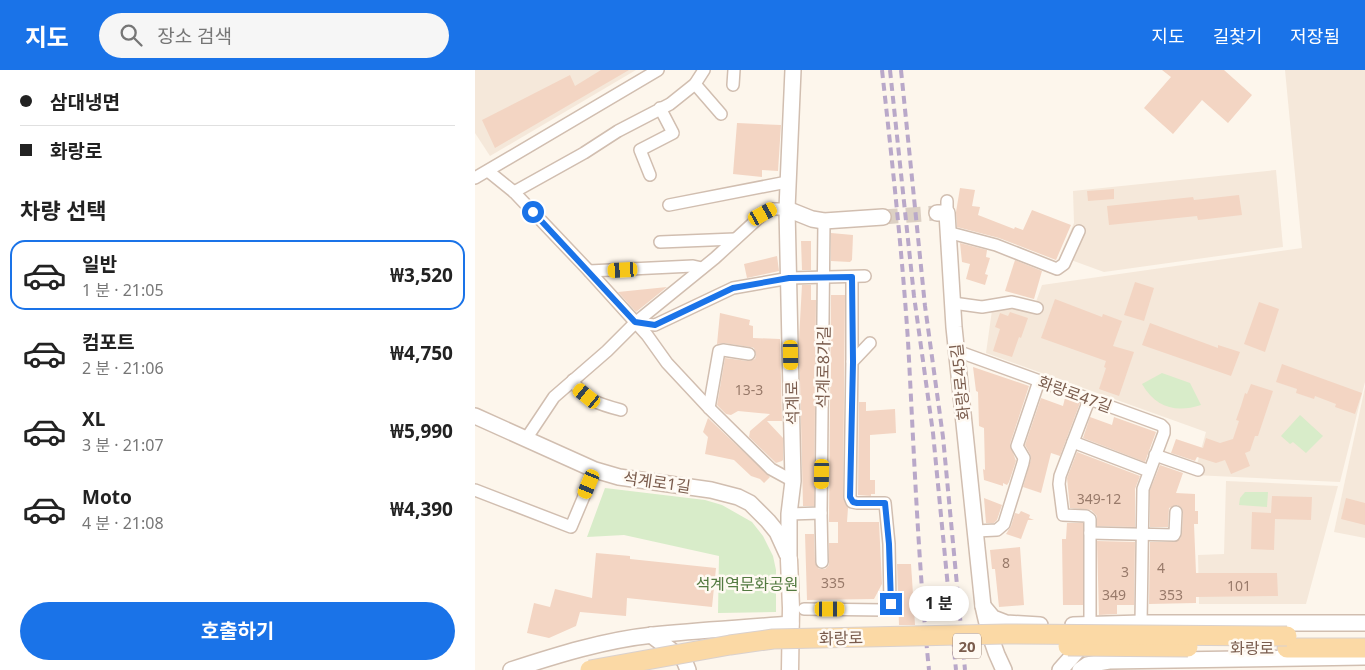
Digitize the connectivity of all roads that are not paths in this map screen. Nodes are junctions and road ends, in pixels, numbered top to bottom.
1 (658, 70) edge
2 (704, 70) edge
3 (734, 70) edge
4 (793, 70) edge
5 (695, 84) junction
6 (733, 85) dead end
7 (661, 108) junction
8 (721, 114) dead end
9 (489, 171) junction
10 (650, 175) dead end
11 (475, 178) edge
12 (787, 182) junction
13 (514, 192) junction
14 (669, 205) dead end
15 (787, 209) junction
16 (943, 209) dead end
17 (883, 217) tunnel mouth
18 (824, 221) junction
19 (1079, 231) dead end
20 (947, 232) junction
21 (735, 239) junction
22 (660, 242) dead end
23 (702, 268) junction
24 (589, 271) junction
25 (865, 276) dead end
26 (824, 277) junction
27 (852, 277) junction
28 (789, 278) junction
29 (953, 303) junction
30 (1037, 308) dead end
31 (635, 322) junction
32 (870, 343) dead end
33 (957, 351) junction
34 (749, 354) dead end
35 (853, 362) junction
36 (573, 380) junction
37 (1039, 381) junction
38 (1089, 400) junction
39 (709, 408) junction
40 (621, 410) dead end
41 (475, 416) edge
42 (526, 439) junction
43 (1073, 442) junction
44 (1155, 455) junction
45 (595, 470) junction
46 (1198, 470) dead end
47 (1149, 471) junction
48 (793, 481) junction
49 (475, 490) edge
50 (1176, 512) dead end
51 (821, 513) junction
52 (789, 514) junction
53 (976, 531) junction
54 (1090, 533) junction
55 (1141, 534) junction
56 (789, 560) junction
57 (822, 562) dead end
58 (983, 606) junction
59 (804, 609) dead end
60 (1365, 622) edge
61 (1141, 623) junction
62 (791, 624) junction
63 (1110, 624) junction
64 (1090, 626) junction
65 (651, 635) junction
66 (1365, 635) edge
67 (1287, 642) junction
68 (1365, 648) edge
69 (1365, 657) edge
70 (1138, 661) junction
71 (511, 670) edge
72 (591, 670) edge
73 (649, 670) edge
74 (687, 670) edge
75 (790, 670) edge
76 (1004, 670) edge
77 (1059, 670) edge
78 (1080, 670) edge

1 - 9 street
2 - 5 street
3 - 6 street
4 - 12 street, 석계로
5 - 7 street
5 - 8 street
7 - 10 street
7 - 13 street
9 - 11 street
9 - 13 street
12 - 14 street
12 - 15 street, 석계로
13 - 24 street
15 - 18 street
15 - 21 street
15 - 28 street, 석계로
16 - 20 street, 화랑로45길
17 - 18 street
18 - 26 street, 석계로8가길
19 - 20 street
20 - 29 street, 화랑로45길
21 - 22 street
21 - 23 street
23 - 24 street
23 - 31 street
24 - 31 street
25 - 27 street
26 - 27 street
26 - 28 street
26 - 51 street, 석계로8가길
27 - 35 street
28 - 31 street
28 - 48 street, 석계로
29 - 30 street
29 - 33 street, 화랑로45길
31 - 36 street
31 - 39 street
32 - 35 street
33 - 37 street, 화랑로47길
33 - 53 street, 화랑로45길
34 - 39 street
35 - 59 street, 화랑로
36 - 40 street
36 - 42 street
37 - 38 street, 화랑로47길
37 - 53 street
38 - 43 street
38 - 44 street, 화랑로47길
39 - 48 street
41 - 42 street, 석계로1길
42 - 45 street, 석계로1길
43 - 47 street
43 - 54 street
44 - 46 street
44 - 47 street, 화랑로47길
45 - 49 street
45 - 56 street, 석계로1길
47 - 55 street, 화랑로47길
48 - 52 street, 석계로
50 - 55 street
51 - 52 street
51 - 57 street, 석계로8가길
52 - 56 street, 석계로
53 - 58 street, 화랑로45길
54 - 55 street
54 - 64 street
55 - 61 street, 화랑로47길
56 - 62 main road, 석계로
58 - 64 street, 화랑로
58 - 76 street, 화랑로45길
60 - 61 street, 화랑로
61 - 63 street, 화랑로
61 - 70 street
62 - 65 street
62 - 75 main road, 석계로
63 - 64 street, 화랑로
63 - 77 street
65 - 71 street
65 - 74 street
66 - 67 main road, 화랑로 / 20
67 - 68 main road, 화랑로 / 20
67 - 72 main road, 화랑로 / 20, bridge
67 - 73 main road, 화랑로 / 20, bridge
69 - 70 street, 화랑로
70 - 78 street, 화랑로

